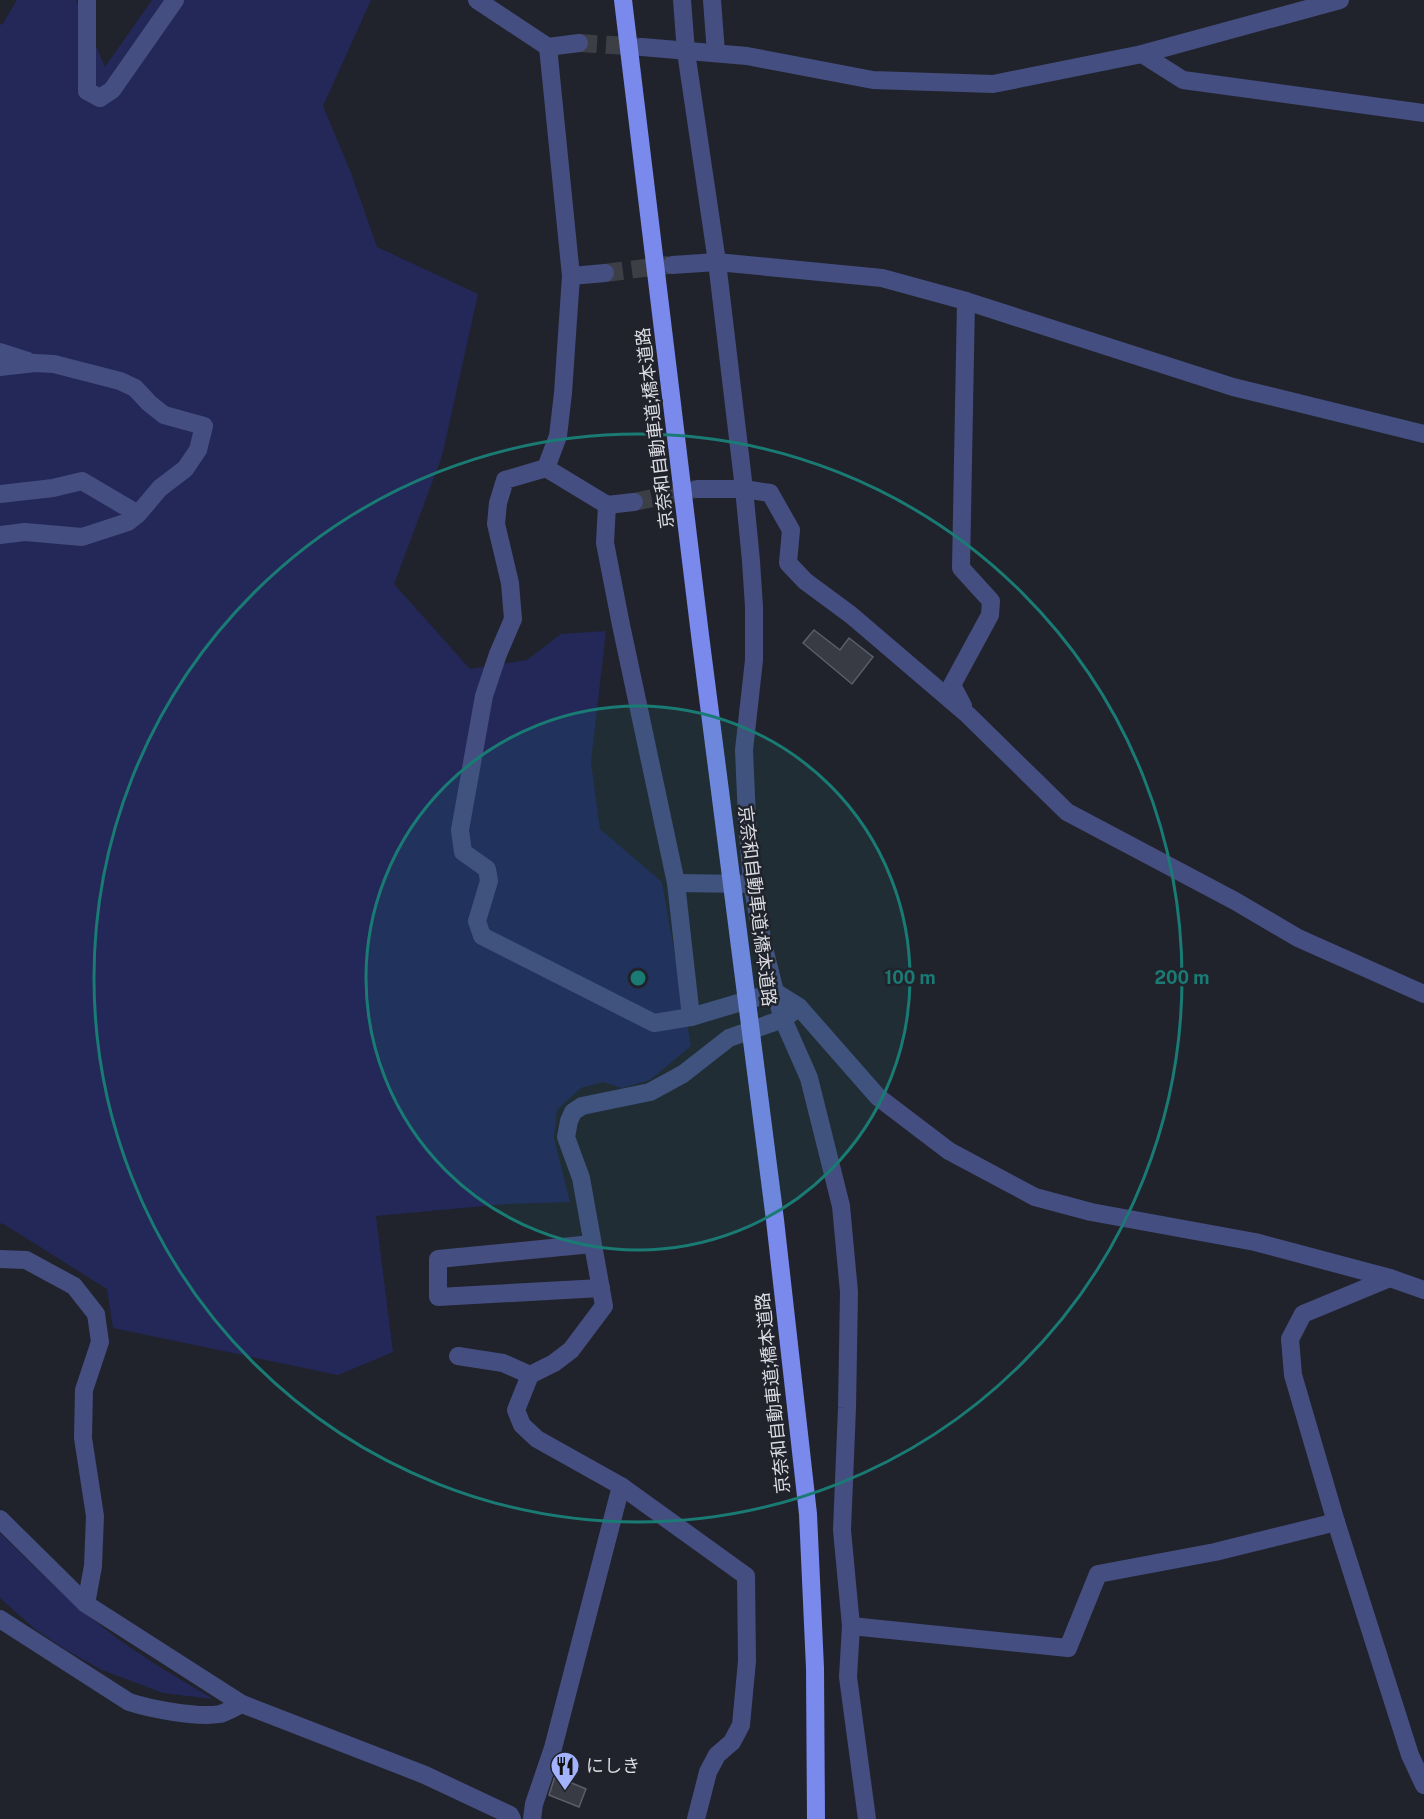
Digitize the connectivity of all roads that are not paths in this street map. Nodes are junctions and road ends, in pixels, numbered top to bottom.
1 (87, 0) edge
2 (175, 0) edge
3 (477, 0) edge
4 (623, 0) edge
5 (682, 0) edge
6 (712, 0) edge
7 (1340, 0) edge
8 (579, 43) tunnel mouth
9 (548, 47) junction
10 (642, 47) tunnel mouth
11 (686, 52) junction
12 (716, 53) junction
13 (1142, 54) junction
14 (1424, 113) edge
15 (717, 262) junction
16 (672, 265) tunnel mouth
17 (605, 273) tunnel mouth
18 (571, 276) junction
19 (966, 301) junction
20 (0, 352) edge
21 (35, 363) junction
22 (0, 367) edge
23 (1424, 434) edge
24 (546, 468) junction
25 (698, 489) tunnel mouth
26 (744, 489) junction
27 (0, 494) edge
28 (634, 502) tunnel mouth
29 (607, 505) junction
30 (138, 514) junction
31 (0, 535) edge
32 (968, 715) junction
33 (676, 883) junction
34 (752, 884) junction
35 (775, 992) junction
36 (1424, 994) edge
37 (799, 1007) junction
38 (691, 1017) junction
39 (783, 1019) junction
40 (592, 1244) junction
41 (0, 1259) edge
42 (1390, 1278) junction
43 (601, 1288) junction
44 (1424, 1290) edge
45 (458, 1356) dead end
46 (530, 1375) junction
47 (621, 1486) junction
48 (0, 1519) edge
49 (1336, 1522) junction
50 (86, 1604) junction
51 (0, 1619) edge
52 (851, 1626) junction
53 (242, 1704) junction
54 (1417, 1757) edge
55 (1424, 1785) edge
56 (512, 1819) edge
57 (532, 1819) edge
58 (696, 1819) edge
59 (816, 1819) edge
60 (867, 1819) edge

1 - 2 street
3 - 9 street
4 - 59 highway, 京奈和自動車道;橋本道路
5 - 11 street
6 - 12 street
7 - 13 street
8 - 9 street
9 - 18 street
10 - 11 street
11 - 12 street
11 - 15 street
12 - 13 street
13 - 14 street
15 - 16 street
15 - 19 street
15 - 26 street
17 - 18 street
18 - 24 street
19 - 23 street
19 - 32 street
20 - 21 street
21 - 22 street
21 - 30 street
24 - 29 street
24 - 38 street
25 - 26 street
26 - 32 street
26 - 34 street
27 - 30 street
28 - 29 street
29 - 33 street
30 - 31 street
32 - 36 street
33 - 34 street
33 - 38 street
34 - 35 street
35 - 37 street
35 - 38 street
35 - 39 street
37 - 39 street
37 - 42 street
39 - 40 street
39 - 52 street
40 - 43 street
40 - 43 street
41 - 50 street
42 - 44 street
42 - 49 street
43 - 46 street
45 - 46 street
46 - 47 street
47 - 57 street
47 - 58 street
48 - 50 street
49 - 52 street
49 - 54 street
50 - 53 street
51 - 53 street
52 - 60 street
53 - 56 street
54 - 55 street

